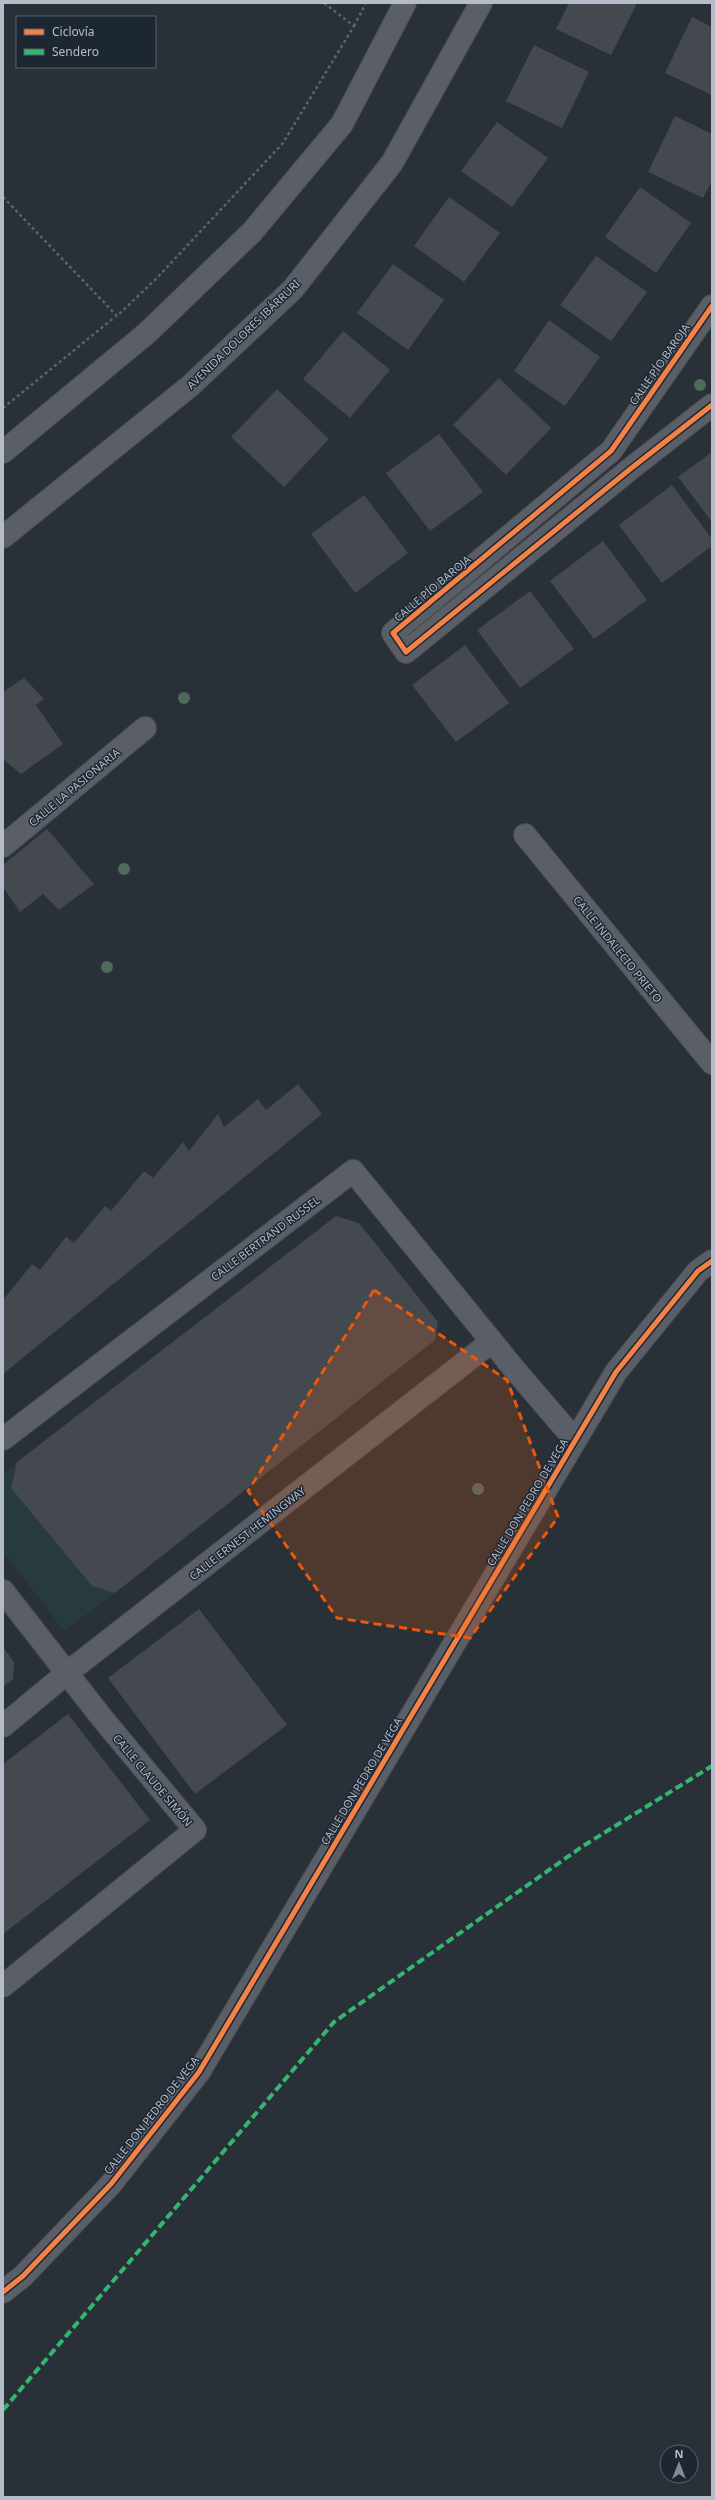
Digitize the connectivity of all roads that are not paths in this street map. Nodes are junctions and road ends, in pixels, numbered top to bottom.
1 (404, 3) edge
2 (481, 3) edge
3 (712, 306) edge
4 (712, 405) edge
5 (3, 452) edge
6 (3, 537) edge
7 (145, 728) dead end
8 (525, 835) dead end
9 (3, 846) edge
10 (712, 1063) edge
11 (710, 1261) edge
12 (492, 1342) junction
13 (3, 1438) edge
14 (575, 1440) junction
15 (3, 1591) edge
16 (67, 1673) junction
17 (3, 1726) edge
18 (3, 1986) edge
19 (3, 2292) edge

1 - 5 street
2 - 6 street, AVENIDA DOLORES IBÁRRURI
3 - 4 street, CALLE PÍO BAROJA
7 - 9 street, CALLE LA PASIONARIA
8 - 10 street, CALLE INDALECIO PRIETO
11 - 14 street, CALLE DON PEDRO DE VEGA
12 - 13 street, CALLE BERTRAND RUSSEL
12 - 14 street
12 - 16 street, CALLE ERNEST HEMINGWAY
14 - 19 street, CALLE DON PEDRO DE VEGA
15 - 16 street, CALLE CLAUDE SIMÓN
16 - 17 street, CALLE ERNEST HEMINGWAY
16 - 18 street, CALLE CLAUDE SIMÓN

